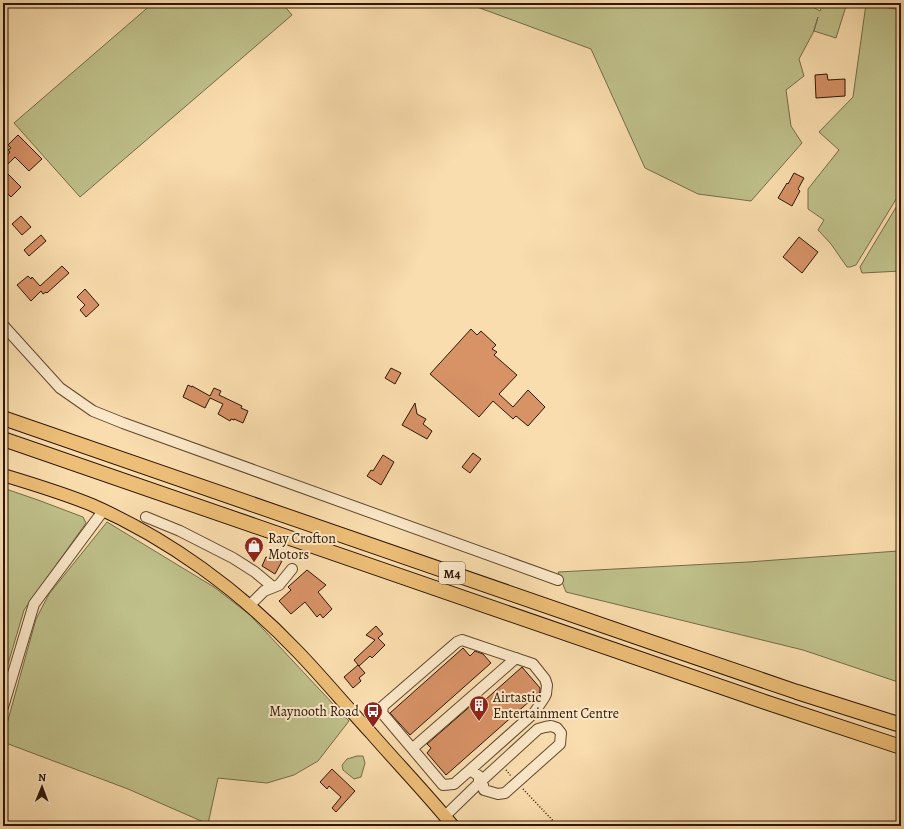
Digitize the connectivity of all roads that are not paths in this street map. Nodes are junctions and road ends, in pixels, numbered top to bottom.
1 (3, 325) edge
2 (3, 418) edge
3 (3, 439) edge
4 (3, 475) edge
5 (103, 511) junction
6 (146, 517) dead end
7 (292, 569) dead end
8 (558, 580) dead end
9 (273, 587) junction
10 (249, 606) junction
11 (516, 658) junction
12 (3, 708) edge
13 (901, 725) edge
14 (901, 747) edge
15 (413, 748) junction
16 (470, 770) junction
17 (479, 783) junction
18 (445, 816) junction
19 (453, 826) edge

1 - 8 street
2 - 13 highway, M4
3 - 14 highway, M4
4 - 5 main road
5 - 10 main road
5 - 12 street
6 - 9 street
7 - 9 street
9 - 10 street
10 - 18 main road
11 - 15 street
11 - 15 street
11 - 16 street
15 - 16 street
16 - 17 street
17 - 17 street
17 - 18 street
18 - 19 main road

